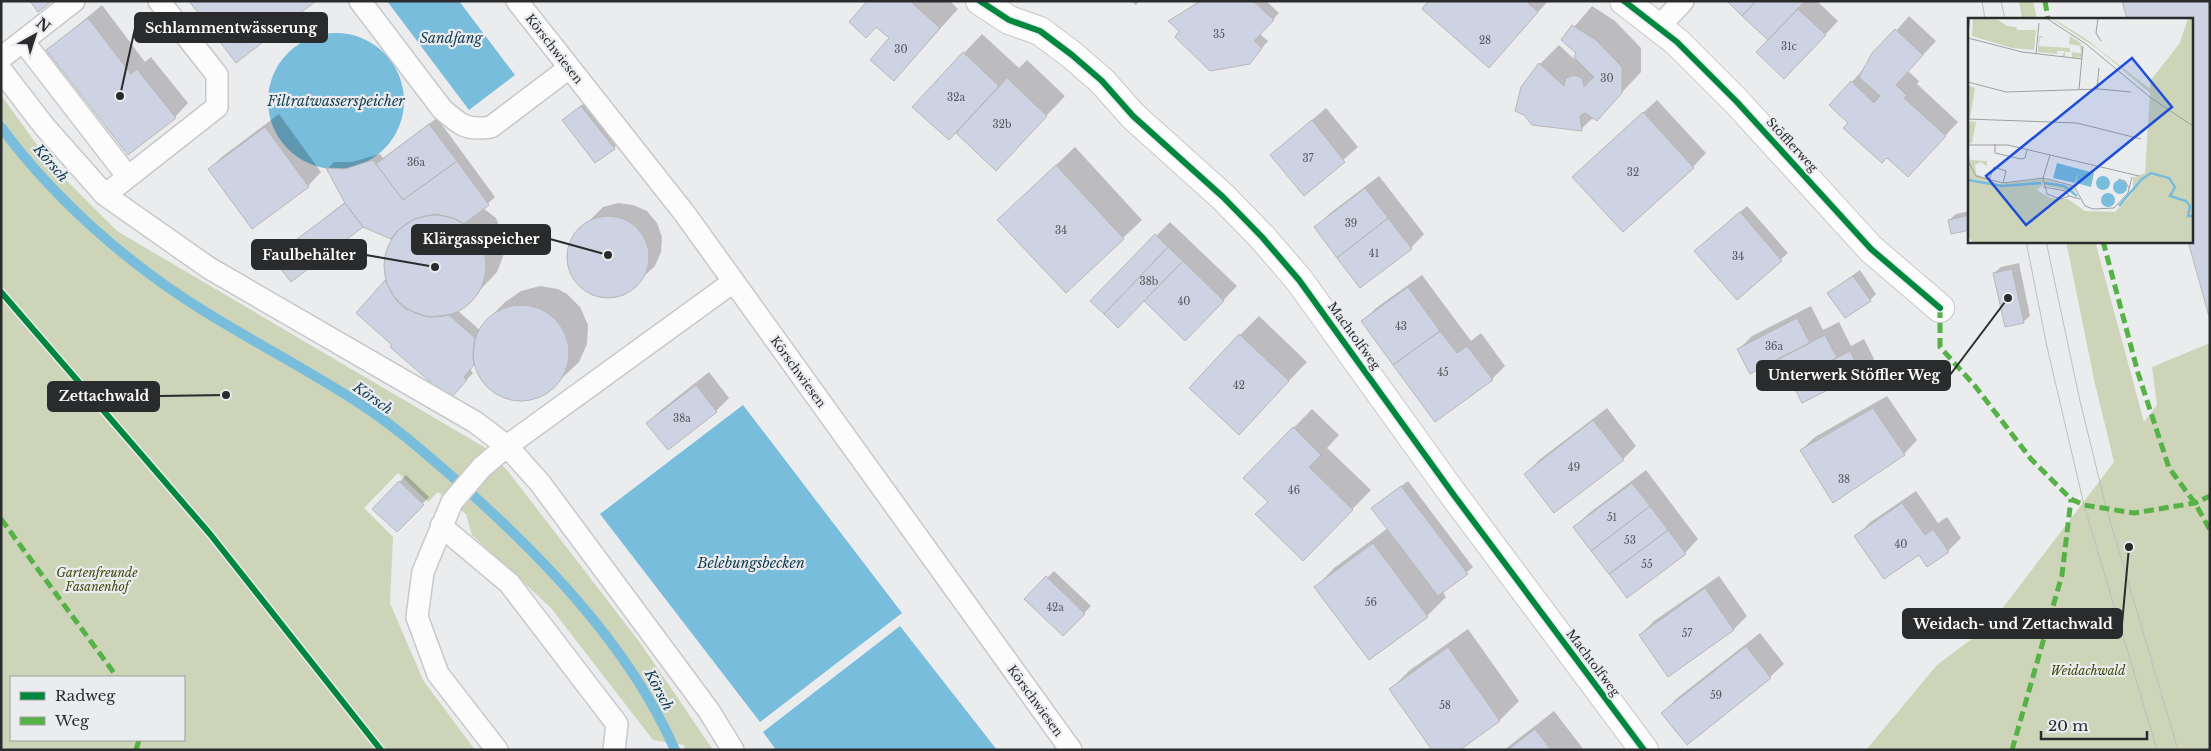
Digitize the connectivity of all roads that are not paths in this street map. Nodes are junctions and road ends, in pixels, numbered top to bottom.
1 (74, 1) edge
2 (159, 1) edge
3 (360, 1) edge
4 (517, 1) edge
5 (980, 1) edge
6 (1624, 1) edge
7 (1683, 1) edge
8 (1658, 28) junction
9 (22, 41) junction
10 (1, 58) edge
11 (569, 68) junction
12 (1, 70) edge
13 (128, 177) junction
14 (105, 195) junction
15 (733, 282) junction
16 (1940, 308) dead end
17 (507, 446) junction
18 (441, 526) junction
19 (497, 750) edge
20 (614, 750) edge
21 (733, 750) edge
22 (1071, 750) edge
23 (1644, 750) edge

1 - 9 lane
2 - 13 lane
3 - 11 lane
4 - 11 lane, Körschwiesen
5 - 23 street, Machtolfweg
6 - 8 street, Stöfflerweg
7 - 8 lane
8 - 16 street, Stöfflerweg
9 - 10 lane
9 - 13 lane
11 - 15 lane, Körschwiesen
12 - 14 lane
13 - 14 lane
14 - 17 lane
15 - 17 lane
15 - 22 lane, Körschwiesen
17 - 18 lane
17 - 21 lane
18 - 19 lane
18 - 20 lane

